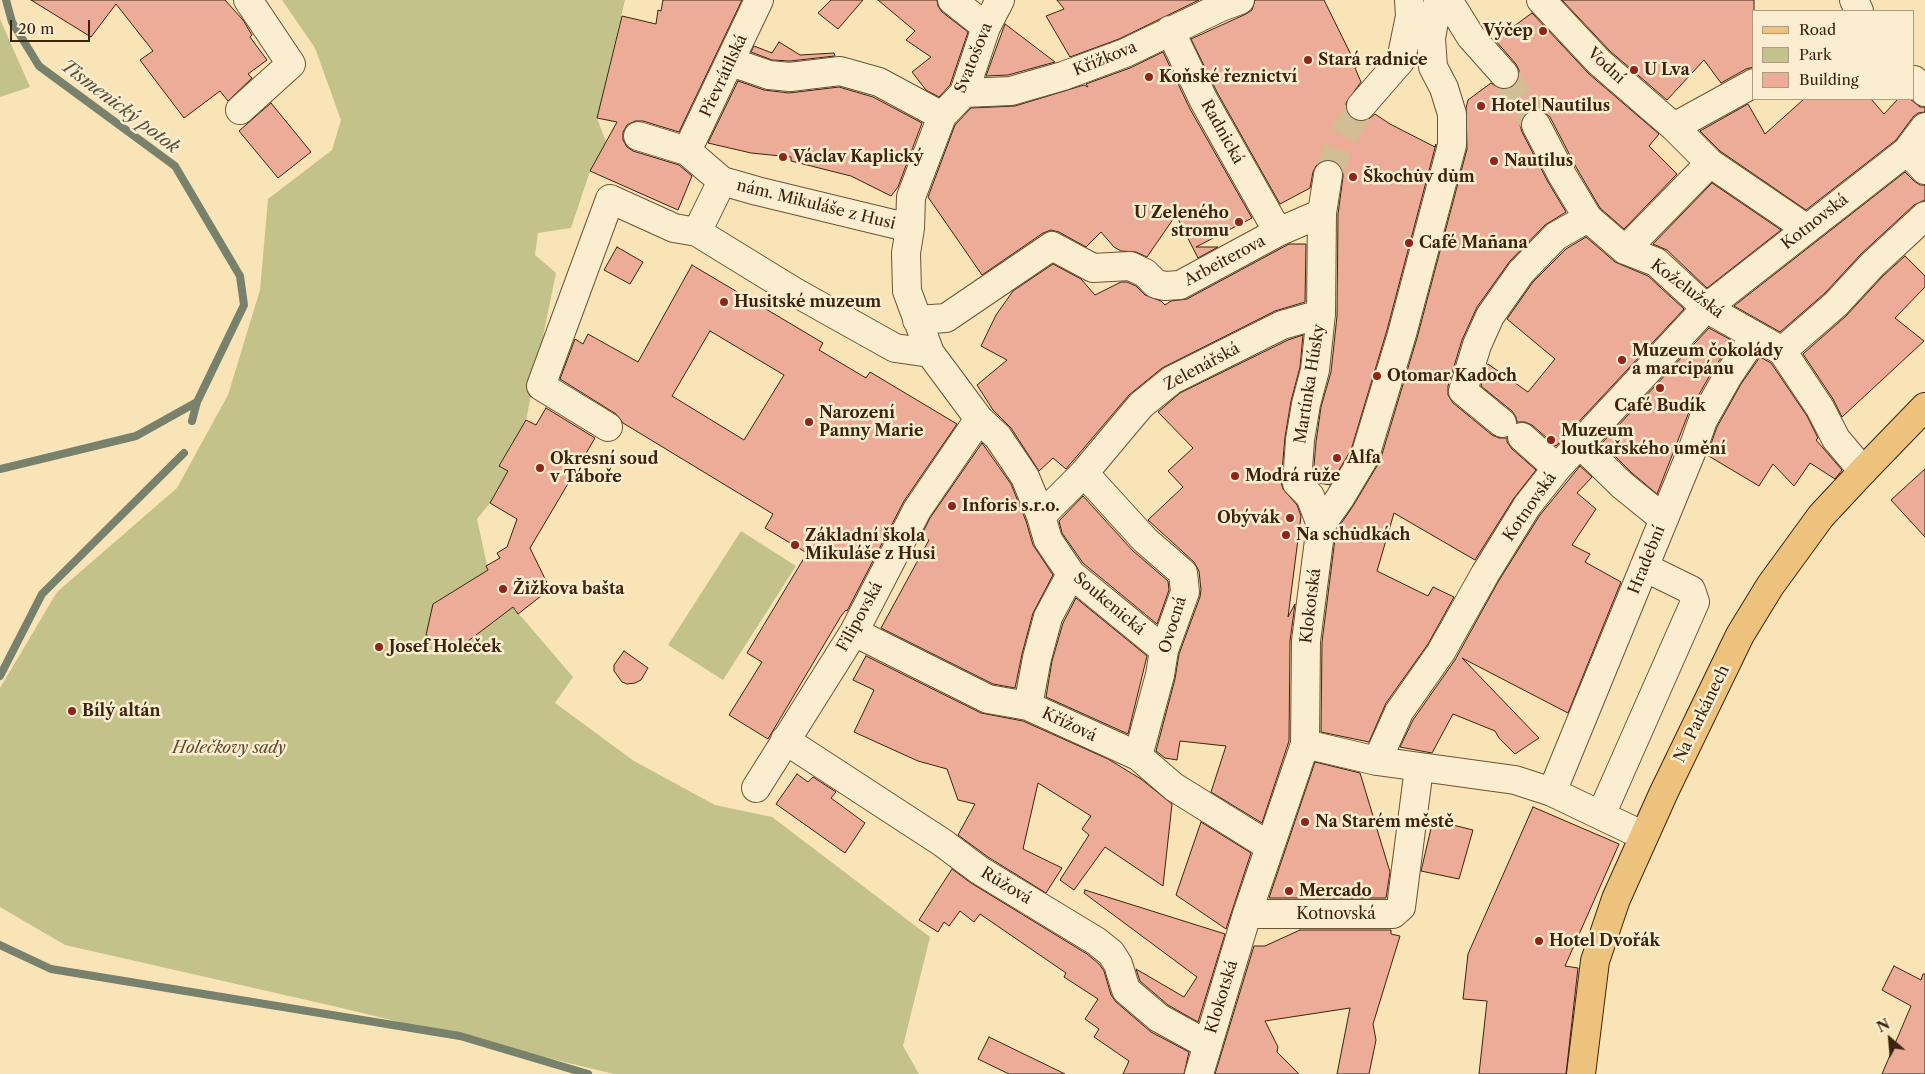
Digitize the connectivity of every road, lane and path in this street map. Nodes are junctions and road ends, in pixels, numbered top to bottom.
1 (248, 0) edge
2 (759, 0) edge
3 (952, 0) edge
4 (1000, 0) edge
5 (1240, 0) edge
6 (1409, 0) edge
7 (1438, 0) edge
8 (1448, 0) edge
9 (1542, 0) edge
10 (986, 27) junction
11 (1170, 30) junction
12 (731, 62) junction
13 (1504, 74) tunnel mouth
14 (1915, 81) edge
15 (1752, 84) edge
16 (1925, 92) edge
17 (964, 93) junction
18 (1361, 106) tunnel mouth
19 (240, 110) dead end
20 (942, 116) junction
21 (1536, 124) tunnel mouth
22 (1674, 127) junction
23 (1925, 128) edge
24 (638, 136) dead end
25 (687, 151) junction
26 (1907, 151) junction
27 (1710, 163) junction
28 (1925, 170) edge
29 (1328, 175) tunnel mouth
30 (722, 181) junction
31 (911, 197) joint
32 (1322, 213) junction
33 (1925, 216) edge
34 (1588, 218) junction
35 (910, 228) junction
36 (1807, 229) junction
37 (697, 232) junction
38 (1278, 232) junction
39 (1625, 250) junction
40 (1706, 308) junction
41 (1321, 314) junction
42 (917, 320) junction
43 (1755, 336) junction
44 (1782, 351) junction
45 (930, 353) junction
46 (1925, 407) edge
47 (973, 411) junction
48 (608, 427) dead end
49 (1580, 444) junction
50 (1557, 468) junction
51 (1863, 471) junction
52 (1084, 473) junction
53 (1041, 516) junction
54 (1664, 519) junction
55 (1321, 525) junction
56 (1644, 567) junction
57 (1071, 574) junction
58 (854, 632) junction
59 (1164, 650) junction
60 (1028, 706) junction
61 (785, 740) junction
62 (1305, 744) junction
63 (1138, 756) junction
64 (1377, 761) junction
65 (1419, 768) junction
66 (756, 788) dead end
67 (1552, 792) junction
68 (1601, 815) junction
69 (1644, 836) junction
70 (1269, 846) junction
71 (1247, 914) junction
72 (1208, 1045) junction
73 (1199, 1074) edge
74 (1582, 1074) edge

1 - 19 street
2 - 12 street, Převrátilská
3 - 10 street
4 - 10 street, Svatošova
5 - 11 street, Křížkova
6 - 18 street
7 - 55 street, Klokotská
8 - 13 street
9 - 22 street, Vodní
10 - 17 street, Svatošova
11 - 17 street, Křížkova
11 - 38 street, Radnická
12 - 20 street
12 - 25 street, Převrátilská
14 - 16 street
15 - 22 street
17 - 20 street, Svatošova
20 - 31 street, Svatošova
21 - 34 street, Koželužská
22 - 27 street, Vodní
23 - 26 street, Kotnovská
24 - 25 street, nám. Mikuláše z Husi
25 - 30 street, nám. Mikuláše z Husi
26 - 28 street
26 - 36 street, Kotnovská
27 - 36 street, Vodní
27 - 39 street
29 - 32 street, Martínka Húsky
30 - 35 street, nám. Mikuláše z Husi
30 - 37 street, nám. Mikuláše z Husi
31 - 35 street, nám. Mikuláše z Husi
32 - 38 street, Arbeiterova
32 - 41 street, Martínka Húsky
33 - 44 street
34 - 39 street, Koželužská
34 - 50 street
35 - 42 street, nám. Mikuláše z Husi
36 - 40 street, Kotnovská
37 - 45 street
37 - 48 street
38 - 42 street, Arbeiterova
39 - 40 street, Koželužská
40 - 43 street, Koželužská
40 - 49 street, Kotnovská
41 - 52 street, Zelenářská
41 - 55 street, Martínka Húsky
42 - 45 street, nám. Mikuláše z Husi
43 - 44 street, Koželužská
43 - 54 street, Hradební
44 - 51 street, Koželužská
45 - 47 street, nám. Mikuláše z Husi
46 - 51 main road, Na Parkánech
47 - 53 street, Soukenická
47 - 58 street, Filipovská
49 - 50 street, Kotnovská
49 - 54 street
50 - 64 street, Kotnovská
51 - 69 main road, Na Parkánech
52 - 53 street, Zelenářská
52 - 59 street, Ovocná
53 - 57 street, Soukenická
54 - 56 street, Hradební
55 - 62 street, Klokotská
56 - 67 street, Hradební
56 - 68 street
57 - 59 street, Soukenická
57 - 60 street
58 - 60 street, Křížová
58 - 61 street, Filipovská
59 - 63 street, Ovocná
60 - 63 street, Křížová
61 - 66 street, Filipovská
61 - 72 street, Růžová
62 - 64 street
62 - 70 street, Klokotská
63 - 70 street, Křížová
64 - 65 street
65 - 67 street
65 - 71 street, Kotnovská
67 - 68 street
68 - 69 street
69 - 74 main road, Na Parkánech
70 - 71 street, Klokotská
71 - 72 street, Klokotská
72 - 73 street, Klokotská

